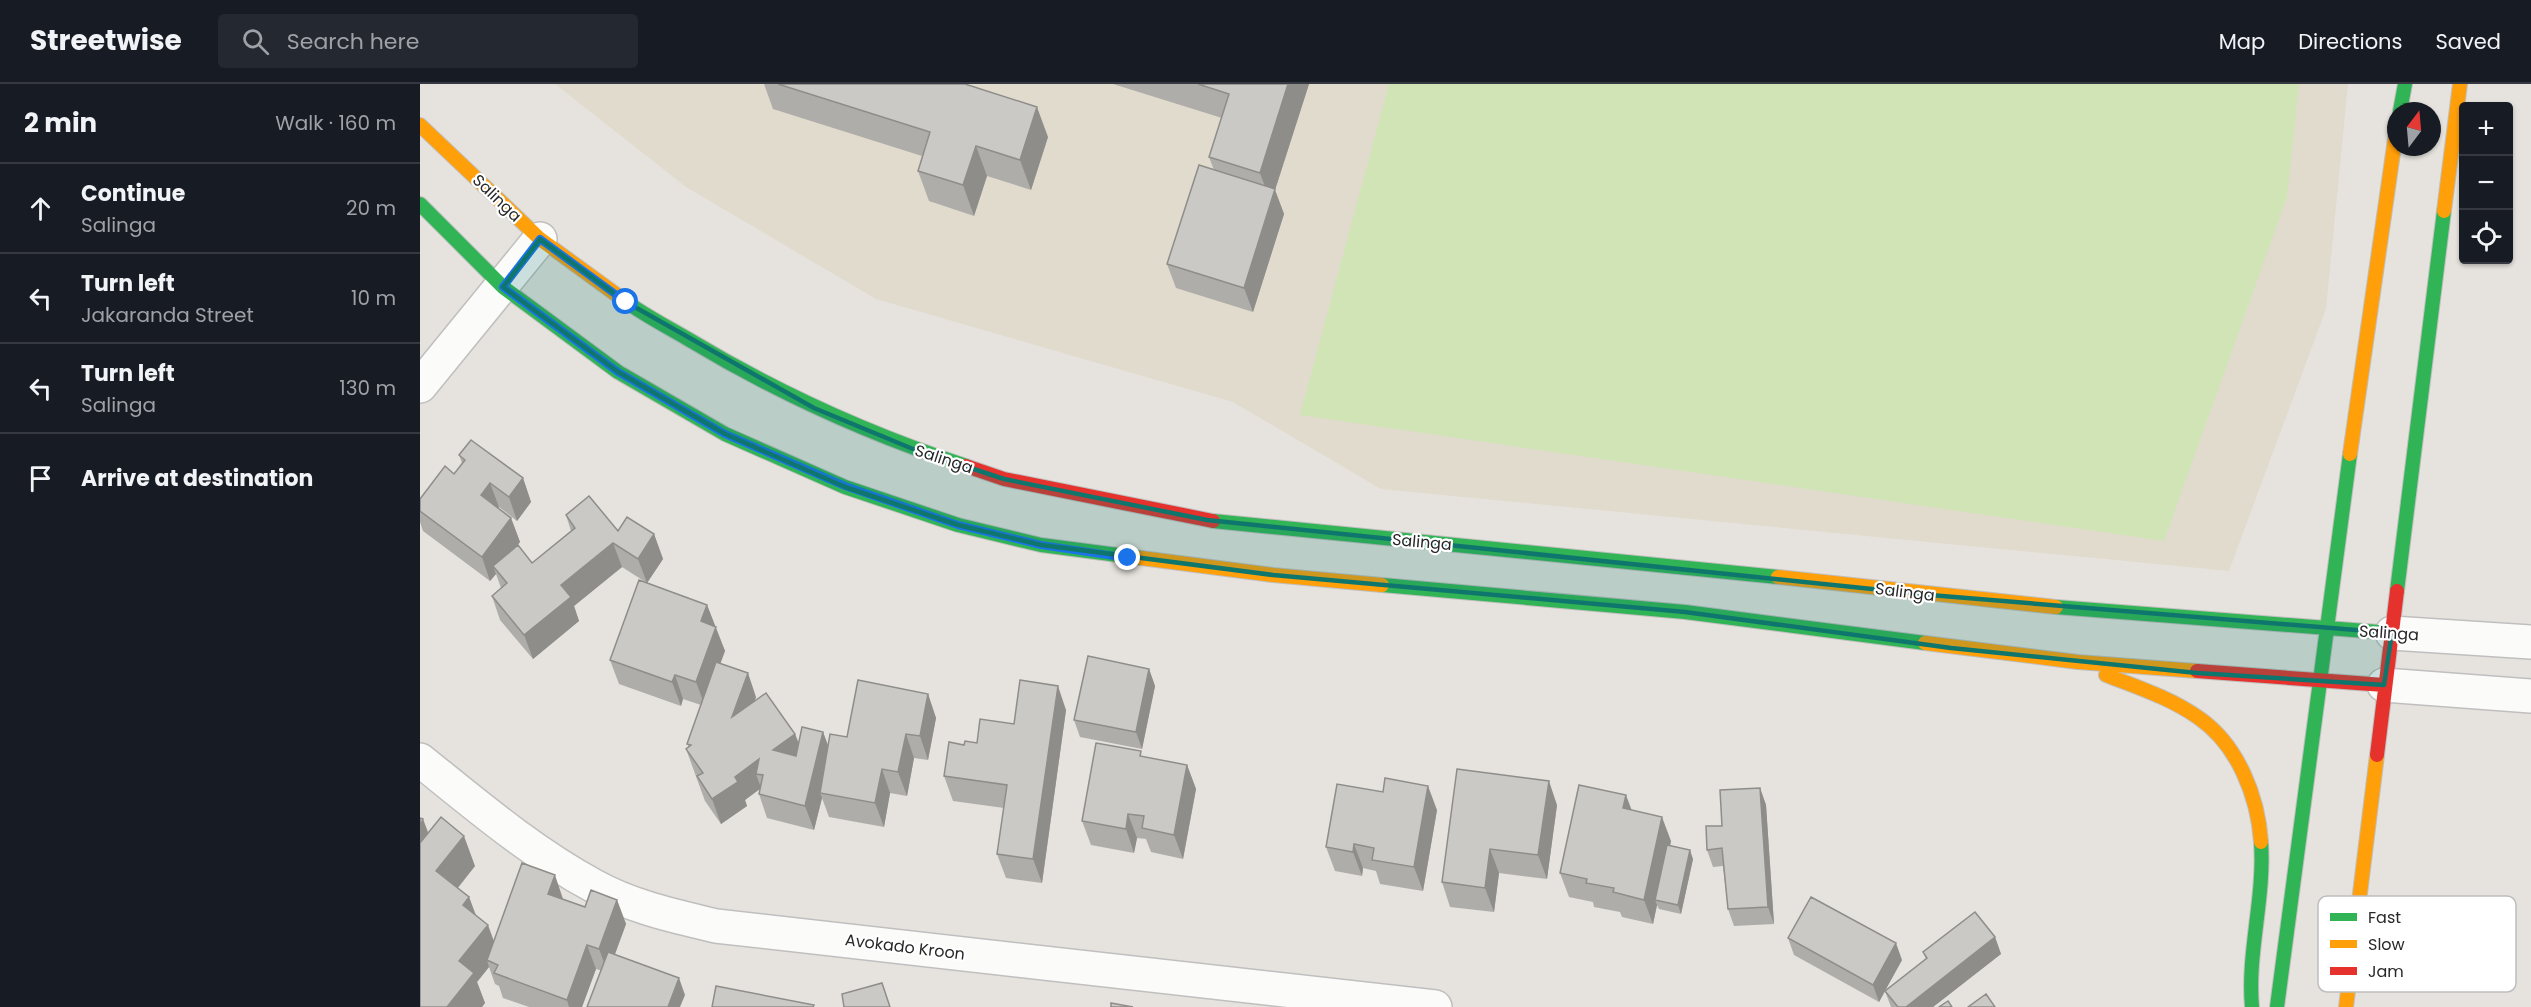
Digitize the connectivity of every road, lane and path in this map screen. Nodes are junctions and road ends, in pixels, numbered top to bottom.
1 (2405, 84) edge
2 (2460, 84) edge
3 (2402, 102) edge
4 (420, 125) edge
5 (2393, 156) edge
6 (420, 204) edge
7 (540, 239) junction
8 (503, 287) junction
9 (420, 386) edge
10 (2325, 628) junction
11 (2392, 633) junction
12 (2531, 642) edge
13 (2078, 663) junction
14 (2320, 681) junction
15 (2385, 685) junction
16 (2531, 696) edge
17 (420, 760) edge
18 (2359, 896) edge
19 (2348, 992) edge
20 (1435, 1007) edge
21 (2252, 1007) edge
22 (2277, 1007) edge
23 (2346, 1007) edge

1 - 3 street
2 - 11 street
4 - 7 street, Salinga
5 - 10 street
6 - 8 street
7 - 8 street
7 - 10 street, Salinga
8 - 9 street
8 - 13 street
10 - 11 street, Salinga
10 - 14 street
11 - 12 street, Salinga
11 - 15 street
13 - 14 street
13 - 21 street
14 - 15 street
14 - 22 street
15 - 16 street
15 - 18 street
17 - 20 street, Avokado Kroon
19 - 23 street

